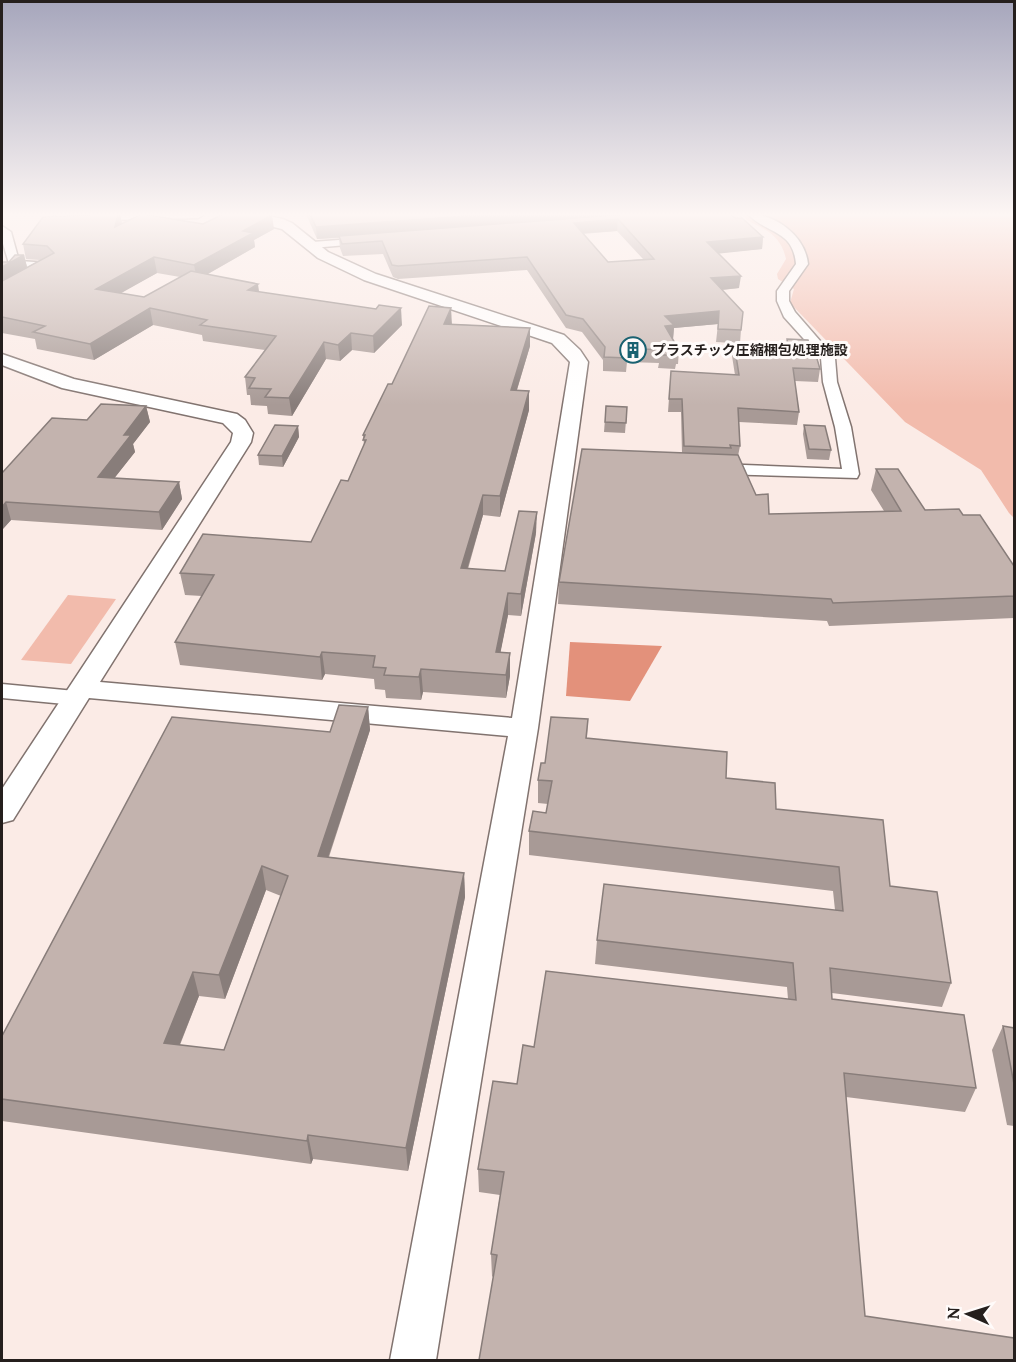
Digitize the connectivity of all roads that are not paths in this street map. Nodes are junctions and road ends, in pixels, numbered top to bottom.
1 (30, 278) edge
2 (372, 278) edge
3 (792, 278) edge
4 (2, 292) edge
5 (2, 359) edge
6 (706, 468) edge
7 (2, 691) edge
8 (78, 693) junction
9 (524, 728) junction
10 (2, 812) edge
11 (414, 1360) edge

1 - 4 street
2 - 9 street
3 - 6 street
5 - 8 street
7 - 8 street
8 - 9 street
8 - 10 street
9 - 11 street

